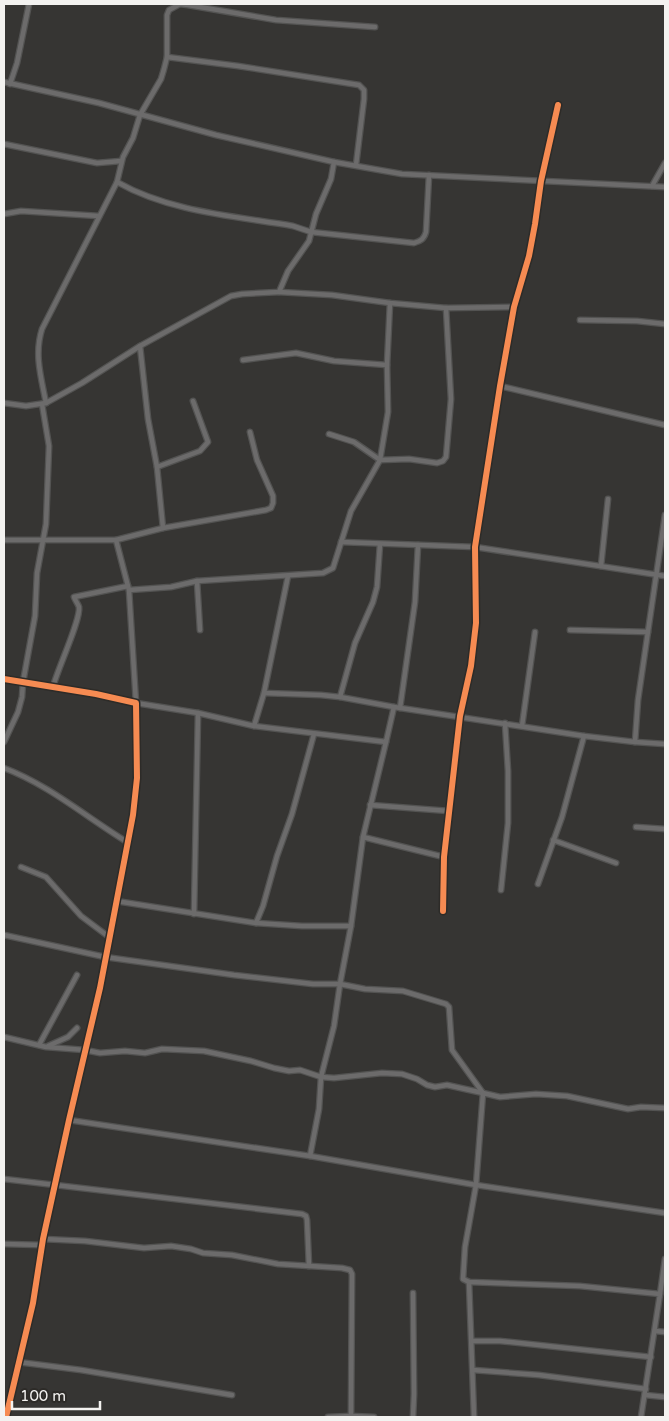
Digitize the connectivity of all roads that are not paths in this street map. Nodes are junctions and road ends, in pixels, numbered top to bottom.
1 (29, 4) edge
2 (375, 27) dead end
3 (167, 57) junction
4 (4, 82) edge
5 (10, 84) junction
6 (558, 105) dead end
7 (140, 115) junction
8 (4, 144) edge
9 (121, 161) junction
10 (334, 162) junction
11 (665, 163) edge
12 (356, 165) junction
13 (429, 174) junction
14 (541, 181) junction
15 (117, 182) junction
16 (652, 186) junction
17 (665, 187) edge
18 (4, 214) edge
19 (99, 216) junction
20 (311, 232) junction
21 (279, 292) junction
22 (390, 303) junction
23 (514, 307) junction
24 (446, 308) junction
25 (580, 320) dead end
26 (665, 324) edge
27 (140, 346) junction
28 (243, 360) dead end
29 (387, 365) junction
30 (500, 386) junction
31 (193, 401) dead end
32 (44, 403) junction
33 (4, 404) edge
34 (665, 425) edge
35 (250, 432) dead end
36 (329, 434) dead end
37 (380, 460) junction
38 (157, 467) junction
39 (608, 498) dead end
40 (665, 515) edge
41 (163, 528) junction
42 (4, 540) edge
43 (116, 540) junction
44 (42, 541) junction
45 (341, 542) junction
46 (380, 544) junction
47 (418, 545) junction
48 (476, 547) junction
49 (602, 566) junction
50 (656, 574) junction
51 (288, 576) junction
52 (665, 576) edge
53 (196, 582) junction
54 (129, 588) junction
55 (200, 630) dead end
56 (570, 630) dead end
57 (535, 632) dead end
58 (648, 632) junction
59 (4, 679) edge
60 (23, 682) junction
61 (53, 687) junction
62 (264, 693) junction
63 (340, 697) junction
64 (136, 704) junction
65 (394, 707) junction
66 (400, 708) junction
67 (198, 713) junction
68 (460, 716) junction
69 (505, 723) junction
70 (254, 726) junction
71 (522, 726) junction
72 (314, 734) junction
73 (584, 736) junction
74 (4, 742) edge
75 (386, 742) junction
76 (635, 742) junction
77 (665, 744) edge
78 (4, 768) edge
79 (370, 805) junction
80 (449, 810) junction
81 (636, 827) dead end
82 (665, 829) edge
83 (363, 837) junction
84 (553, 840) junction
85 (127, 842) junction
86 (444, 858) junction
87 (616, 863) dead end
88 (21, 867) dead end
89 (538, 884) dead end
90 (501, 890) dead end
91 (116, 901) junction
92 (443, 911) dead end
93 (194, 914) junction
94 (256, 923) junction
95 (351, 926) junction
96 (4, 935) edge
97 (109, 937) junction
98 (105, 957) junction
99 (77, 975) dead end
100 (340, 984) junction
101 (77, 1028) dead end
102 (4, 1037) edge
103 (39, 1045) junction
104 (46, 1047) junction
105 (85, 1050) junction
106 (321, 1077) junction
107 (483, 1093) junction
108 (665, 1108) edge
109 (69, 1120) junction
110 (310, 1156) junction
111 (4, 1179) edge
112 (476, 1185) junction
113 (55, 1187) junction
114 (665, 1213) edge
115 (43, 1239) junction
116 (4, 1244) edge
117 (42, 1245) junction
118 (665, 1259) edge
119 (309, 1266) junction
120 (469, 1282) junction
121 (412, 1293) dead end
122 (660, 1294) junction
123 (655, 1331) junction
124 (665, 1332) edge
125 (472, 1341) junction
126 (651, 1357) junction
127 (18, 1362) junction
128 (474, 1370) junction
129 (646, 1389) junction
130 (232, 1395) dead end
131 (645, 1395) junction
132 (665, 1397) edge
133 (351, 1416) junction
134 (6, 1417) edge
135 (328, 1417) edge
136 (374, 1417) edge
137 (413, 1417) edge
138 (474, 1417) edge
139 (641, 1417) edge

1 - 5 street
2 - 3 street
3 - 7 street
3 - 12 street
4 - 5 street
5 - 7 street
6 - 14 street
7 - 9 street
7 - 10 street
8 - 9 street
9 - 15 street
10 - 12 street
10 - 20 street
11 - 16 street
12 - 13 street
13 - 14 street
13 - 20 street
14 - 16 street
14 - 23 street
15 - 19 street
15 - 20 street
16 - 17 street
18 - 19 street
19 - 32 street
20 - 21 street
21 - 22 street
21 - 27 street
22 - 24 street
22 - 29 street
23 - 24 street
23 - 30 street
24 - 37 street
25 - 26 street
27 - 32 street
27 - 38 street
28 - 29 street
29 - 37 street
30 - 34 street
30 - 48 street
31 - 38 street
32 - 33 street
32 - 44 street
35 - 41 street
36 - 37 street
37 - 45 street
38 - 41 street
39 - 49 street
40 - 50 street
41 - 43 street
42 - 44 street
43 - 44 street
43 - 54 street
44 - 60 street
45 - 46 street
45 - 51 street
46 - 47 street
46 - 63 street
47 - 48 street
47 - 66 street
48 - 49 street
48 - 68 street
49 - 50 street
50 - 52 street
50 - 58 street
51 - 53 street
51 - 62 street
53 - 54 street
53 - 55 street
54 - 61 street
54 - 64 street
56 - 58 street
57 - 71 street
58 - 76 street
59 - 60 street
60 - 61 street
60 - 74 street
61 - 64 street
62 - 63 street
62 - 70 street
63 - 65 street
64 - 67 street
64 - 85 street
65 - 66 street
65 - 75 street
66 - 68 street
67 - 70 street
67 - 93 street
68 - 69 street
68 - 80 street
69 - 71 street
69 - 90 street
70 - 72 street
71 - 73 street
72 - 75 street
72 - 94 street
73 - 76 street
73 - 84 street
75 - 79 street
76 - 77 street
78 - 85 street
79 - 80 street
79 - 83 street
80 - 86 street
81 - 82 street
83 - 86 street
83 - 95 street
84 - 87 street
84 - 89 street
85 - 91 street
86 - 92 street
88 - 97 street
91 - 93 street
91 - 97 street
93 - 94 street
94 - 95 street
95 - 100 street
96 - 98 street
97 - 98 street
98 - 100 street
98 - 105 street
99 - 103 street
100 - 106 street
100 - 107 street
101 - 104 street
102 - 103 street
103 - 104 street
104 - 105 street
105 - 106 street
105 - 109 street
106 - 107 street
106 - 110 street
107 - 108 street
107 - 112 street
109 - 110 street
109 - 113 street
110 - 112 street
111 - 113 street
112 - 114 street
112 - 120 street
113 - 115 street
113 - 119 street
115 - 117 street
115 - 119 street
116 - 117 street
117 - 127 street
118 - 122 street
119 - 133 street
120 - 122 street
120 - 125 street
121 - 137 street
122 - 123 street
123 - 124 street
123 - 126 street
125 - 126 street
125 - 128 street
126 - 129 street
127 - 130 street
127 - 134 street
128 - 129 street
128 - 138 street
129 - 131 street
131 - 132 street
131 - 139 street
133 - 135 street
133 - 136 street

